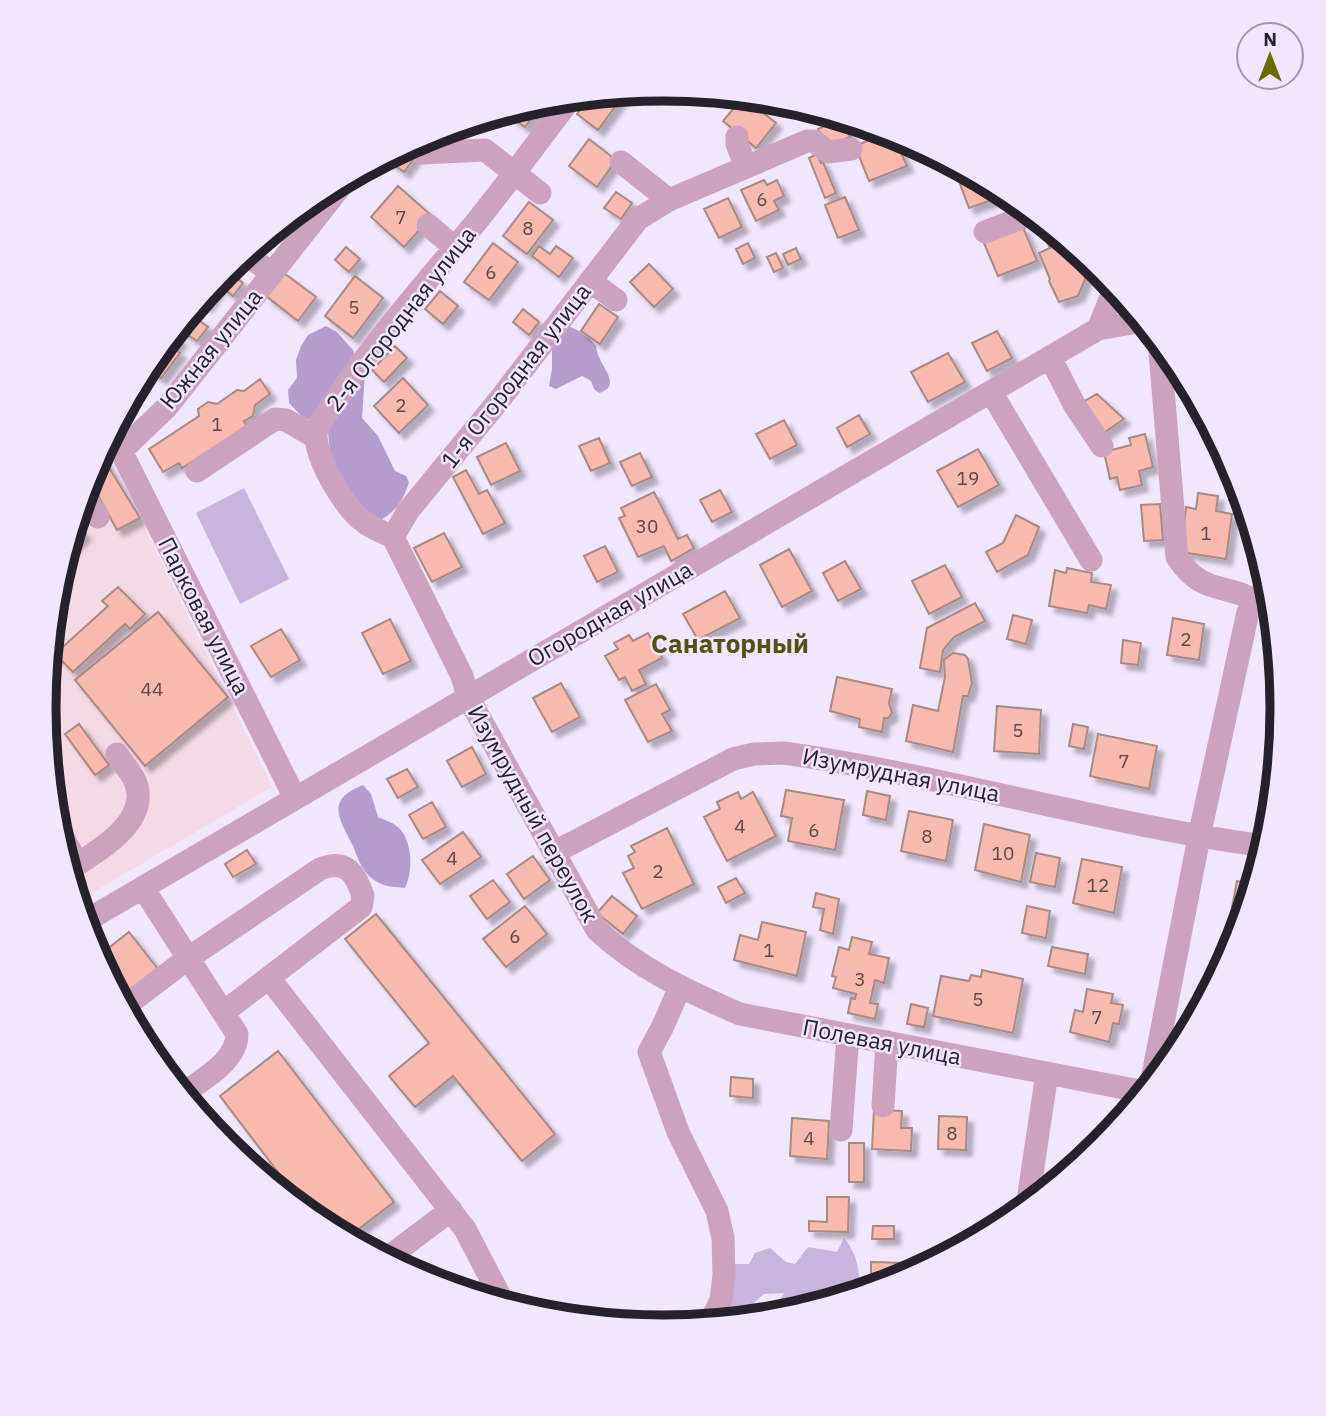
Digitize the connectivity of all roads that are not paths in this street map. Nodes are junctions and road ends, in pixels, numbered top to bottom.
1 (562, 110) edge
2 (737, 137) dead end
3 (851, 149) dead end
4 (422, 153) dead end
5 (621, 162) dead end
6 (746, 167) junction
7 (514, 173) junction
8 (540, 193) dead end
9 (669, 200) junction
10 (329, 201) edge
11 (1022, 218) edge
12 (428, 225) dead end
13 (985, 232) dead end
14 (454, 247) junction
15 (254, 260) edge
16 (272, 273) junction
17 (590, 281) junction
18 (1110, 299) edge
19 (616, 300) dead end
20 (1132, 323) edge
21 (1098, 329) junction
22 (1050, 357) junction
23 (1161, 360) edge
24 (990, 392) junction
25 (315, 437) junction
26 (118, 442) edge
27 (1101, 446) dead end
28 (115, 448) edge
29 (197, 471) dead end
30 (91, 506) edge
31 (98, 517) dead end
32 (393, 537) junction
33 (1091, 560) dead end
34 (1260, 599) edge
35 (1260, 604) edge
36 (468, 697) junction
37 (117, 754) dead end
38 (295, 797) junction
39 (1199, 837) junction
40 (1254, 844) edge
41 (555, 852) junction
42 (77, 864) edge
43 (143, 888) junction
44 (93, 917) edge
45 (631, 957) joint
46 (187, 959) junction
47 (269, 978) junction
48 (680, 987) junction
49 (132, 1001) edge
50 (224, 1012) junction
51 (848, 1035) junction
52 (887, 1042) junction
53 (1155, 1063) edge
54 (1047, 1073) junction
55 (190, 1088) edge
56 (1135, 1090) edge
57 (884, 1106) dead end
58 (841, 1130) dead end
59 (1029, 1193) edge
60 (451, 1210) junction
61 (395, 1252) edge
62 (498, 1292) edge
63 (714, 1313) edge

1 - 7 street, 2-я Огородная улица
2 - 6 street
3 - 6 street, 1-я Огородная улица
4 - 7 street
5 - 9 street
6 - 9 street, 1-я Огородная улица
7 - 8 street
7 - 14 street, 2-я Огородная улица
9 - 17 street, 1-я Огородная улица
10 - 16 street, Южная улица
11 - 13 street
12 - 14 street
14 - 25 street, 2-я Огородная улица
15 - 16 street
16 - 26 street, Южная улица
17 - 19 street
17 - 32 street, 1-я Огородная улица
18 - 21 street
20 - 21 street, Огородная улица
21 - 22 street, Огородная улица
22 - 24 street, Огородная улица
22 - 27 street
23 - 34 street
24 - 33 street
24 - 36 street, Огородная улица
25 - 29 street
25 - 32 street, 2-я Огородная улица
28 - 38 street, Парковая улица
30 - 31 street
32 - 36 street
35 - 39 street
36 - 38 street, Огородная улица
36 - 41 street, Изумрудный переулок
37 - 42 street
38 - 43 street, Огородная улица
39 - 40 street, Изумрудная улица
39 - 41 street, Изумрудная улица
39 - 53 street
41 - 45 street, Изумрудный переулок
43 - 44 street, Огородная улица
43 - 46 street
45 - 48 street, Полевая улица
46 - 47 street
46 - 49 street
46 - 50 street
47 - 50 street
47 - 60 street
48 - 51 street, Полевая улица
48 - 63 street
50 - 55 street
51 - 52 street, Полевая улица
51 - 58 street
52 - 54 street, Полевая улица
52 - 57 street
54 - 56 street, Полевая улица
54 - 59 street
60 - 61 street
60 - 62 street

